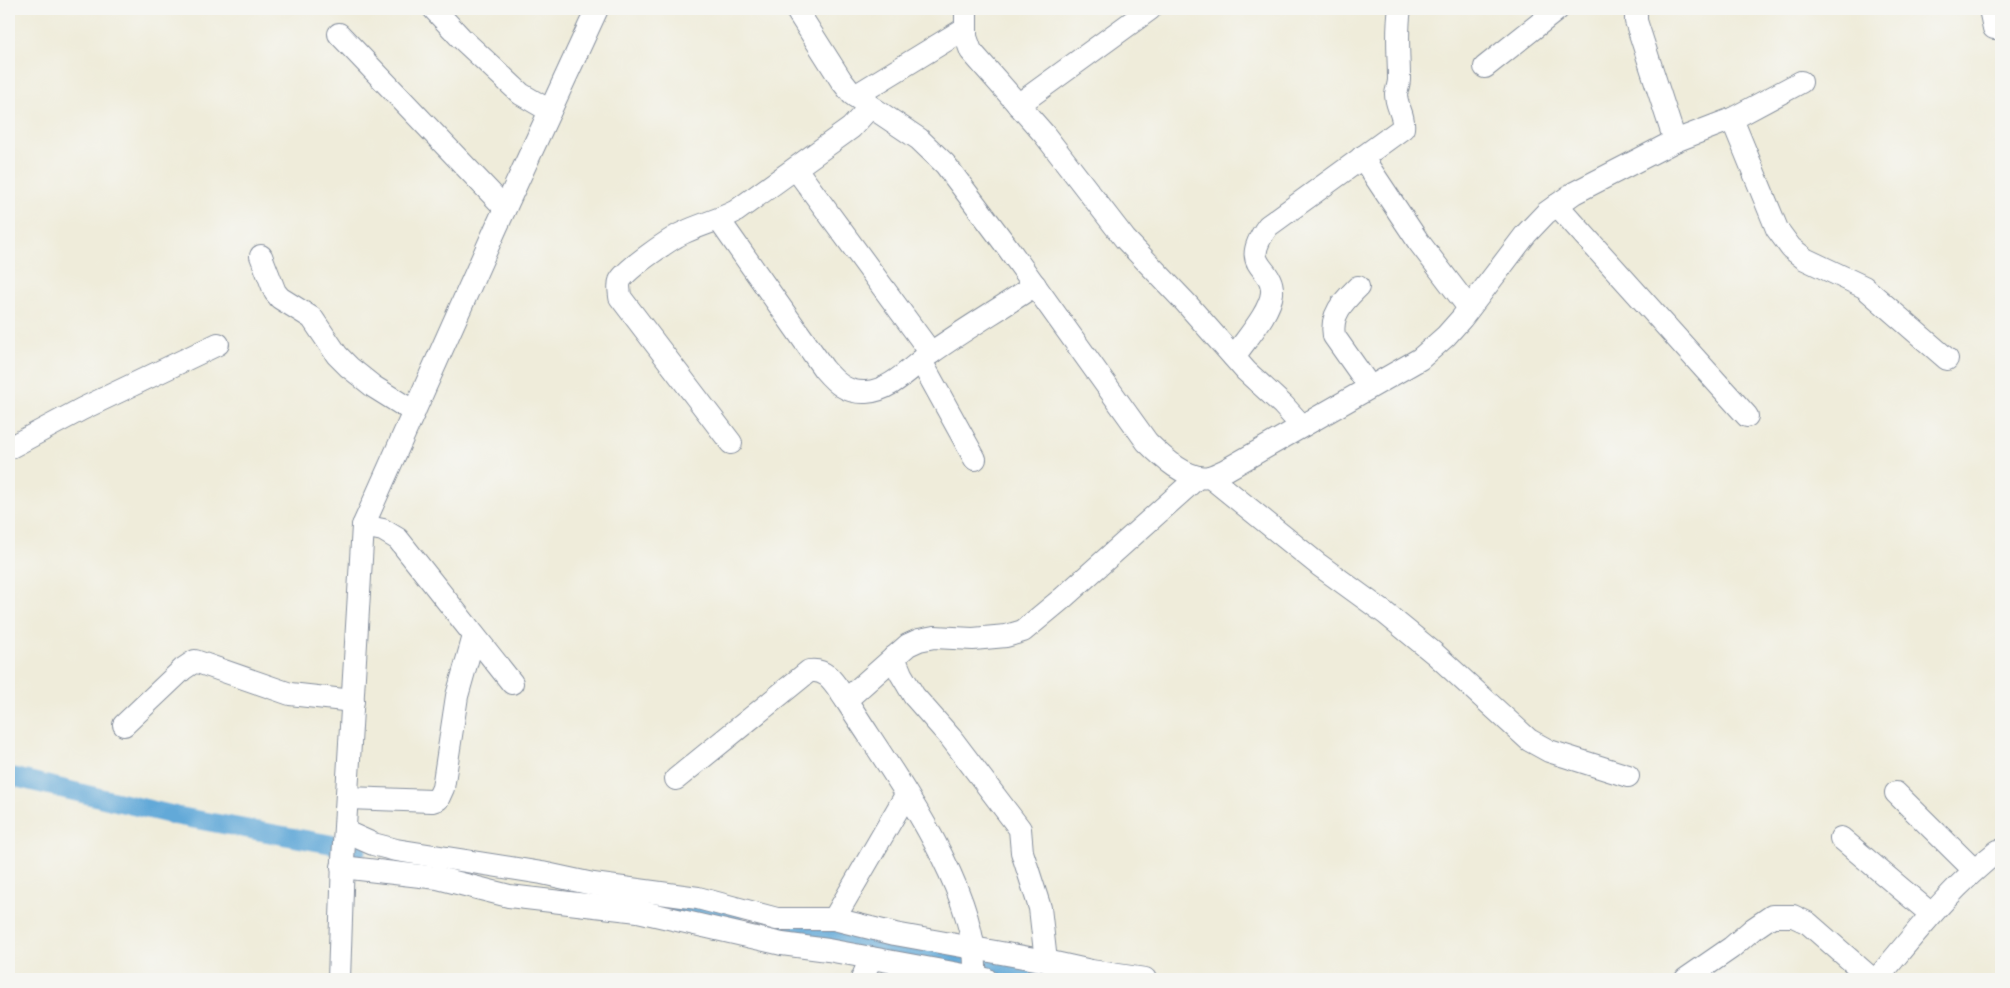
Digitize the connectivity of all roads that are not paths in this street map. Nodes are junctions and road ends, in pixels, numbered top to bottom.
1 (434, 9) edge
2 (597, 9) edge
3 (796, 9) edge
4 (1150, 9) edge
5 (1400, 9) edge
6 (1558, 9) edge
7 (1634, 10) edge
8 (966, 18) edge
9 (338, 34) dead end
10 (1485, 67) dead end
11 (1801, 82) dead end
12 (862, 102) junction
13 (1018, 105) junction
14 (550, 111) junction
15 (1732, 119) junction
16 (1675, 141) junction
17 (1362, 157) junction
18 (796, 169) junction
19 (1557, 205) junction
20 (505, 208) junction
21 (719, 220) junction
22 (261, 256) dead end
23 (1035, 285) junction
24 (1358, 287) dead end
25 (1469, 308) junction
26 (218, 344) dead end
27 (926, 357) junction
28 (1234, 357) junction
29 (1946, 359) dead end
30 (1370, 388) junction
31 (414, 412) junction
32 (1747, 416) dead end
33 (1302, 426) junction
34 (731, 443) dead end
35 (9, 448) edge
36 (976, 459) dead end
37 (1204, 477) junction
38 (363, 526) junction
39 (474, 636) junction
40 (894, 657) junction
41 (512, 683) dead end
42 (846, 700) junction
43 (353, 701) junction
44 (124, 725) dead end
45 (1628, 776) dead end
46 (676, 779) dead end
47 (1896, 792) dead end
48 (906, 795) junction
49 (348, 798) junction
50 (1841, 838) dead end
51 (344, 850) junction
52 (1998, 851) dead end
53 (1974, 870) junction
54 (1932, 914) junction
55 (834, 919) junction
56 (871, 958) junction
57 (1046, 961) junction
58 (977, 965) edge
59 (339, 979) edge
60 (862, 979) edge
61 (1145, 979) edge
62 (1686, 979) edge
63 (1872, 979) edge
64 (1877, 979) edge

1 - 14 street
2 - 14 street
3 - 12 street
4 - 13 street
5 - 17 street
6 - 10 street
7 - 16 street
8 - 12 street
8 - 13 street
9 - 20 street
11 - 15 street
12 - 18 street
12 - 23 street
13 - 28 street
14 - 20 street
15 - 16 street
15 - 29 street
16 - 19 street
17 - 25 street
17 - 28 street
18 - 21 street
18 - 27 street
19 - 25 street
19 - 32 street
20 - 31 street
21 - 27 street
21 - 34 street
22 - 31 street
23 - 27 street
23 - 37 street
24 - 30 street
25 - 30 street
26 - 35 street
27 - 36 street
28 - 33 street
30 - 33 street
31 - 38 street
33 - 37 street
37 - 40 street
37 - 45 street
38 - 39 street
38 - 43 street
39 - 41 street
39 - 49 street
40 - 42 street
40 - 57 street
42 - 46 street
42 - 48 street
43 - 44 street
43 - 49 street
47 - 53 street
48 - 55 street
48 - 58 street
49 - 51 street
50 - 54 street
51 - 55 street
51 - 56 street
51 - 59 street
52 - 53 street
53 - 54 street
54 - 64 street
55 - 58 street
56 - 58 street
56 - 60 street
57 - 58 street
57 - 61 street
62 - 63 street

